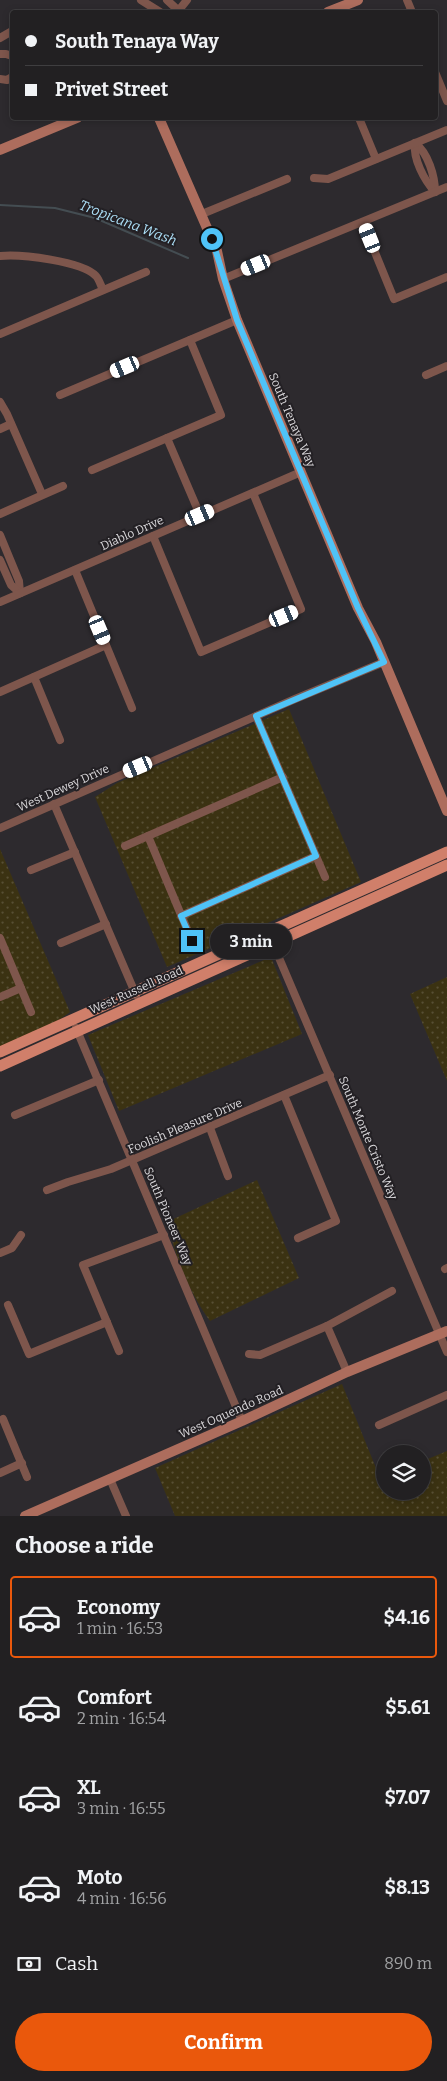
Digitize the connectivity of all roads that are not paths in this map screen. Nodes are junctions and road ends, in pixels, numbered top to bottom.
1 (141, 0) edge
2 (167, 0) edge
3 (358, 0) edge
4 (157, 10) edge
5 (179, 10) edge
6 (333, 10) edge
7 (438, 79) edge
8 (447, 101) edge
9 (72, 120) edge
10 (160, 120) edge
11 (360, 120) edge
12 (447, 130) edge
13 (415, 143) junction
14 (0, 150) edge
15 (376, 159) junction
16 (314, 178) dead end
17 (287, 179) dead end
18 (447, 188) edge
19 (435, 192) junction
20 (202, 214) junction
21 (363, 222) junction
22 (0, 256) edge
23 (146, 272) dead end
24 (447, 277) edge
25 (223, 279) junction
26 (103, 290) junction
27 (237, 320) junction
28 (0, 334) edge
29 (190, 340) junction
30 (447, 366) edge
31 (426, 375) dead end
32 (60, 395) dead end
33 (0, 402) edge
34 (11, 424) junction
35 (0, 429) edge
36 (167, 438) junction
37 (92, 470) dead end
38 (301, 472) junction
39 (63, 486) dead end
40 (252, 493) junction
41 (42, 494) junction
42 (0, 514) edge
43 (200, 515) junction
44 (0, 535) edge
45 (154, 536) junction
46 (0, 560) edge
47 (75, 570) junction
48 (20, 593) junction
49 (0, 602) edge
50 (106, 645) junction
51 (384, 662) junction
52 (34, 677) junction
53 (0, 692) edge
54 (132, 708) dead end
55 (256, 716) junction
56 (60, 740) dead end
57 (283, 778) junction
58 (54, 804) junction
59 (447, 811) edge
60 (0, 828) edge
61 (148, 836) junction
62 (125, 846) dead end
63 (75, 852) junction
64 (447, 852) edge
65 (316, 856) junction
66 (447, 864) edge
67 (31, 870) dead end
68 (325, 877) dead end
69 (181, 916) junction
70 (106, 924) junction
71 (268, 932) junction
72 (0, 938) edge
73 (192, 941) dead end
74 (61, 943) dead end
75 (273, 944) junction
76 (21, 988) junction
77 (135, 992) junction
78 (0, 997) edge
79 (140, 1003) junction
80 (31, 1012) dead end
81 (72, 1020) junction
82 (77, 1031) junction
83 (0, 1052) edge
84 (0, 1066) edge
85 (330, 1075) junction
86 (99, 1080) junction
87 (284, 1095) junction
88 (15, 1115) dead end
89 (210, 1128) junction
90 (133, 1160) junction
91 (228, 1176) dead end
92 (47, 1190) dead end
93 (164, 1235) junction
94 (21, 1236) dead end
95 (298, 1238) dead end
96 (0, 1253) edge
97 (392, 1291) dead end
98 (8, 1305) dead end
99 (107, 1322) junction
100 (327, 1326) junction
101 (443, 1332) edge
102 (119, 1351) dead end
103 (447, 1352) edge
104 (249, 1354) dead end
105 (347, 1372) junction
106 (447, 1395) edge
107 (3, 1419) dead end
108 (242, 1421) junction
109 (379, 1426) dead end
110 (22, 1463) junction
111 (0, 1473) edge
112 (27, 1477) dead end
113 (110, 1479) junction
114 (25, 1516) edge
115 (126, 1516) edge

1 - 4 street
2 - 5 street
3 - 6 street
7 - 8 street
9 - 14 street
10 - 20 street, South Tenaya Way
11 - 15 street
12 - 13 street
13 - 15 street
13 - 19 street
15 - 16 street
17 - 20 street
18 - 19 street
19 - 21 street
20 - 25 street, South Tenaya Way
21 - 24 street
21 - 25 street
22 - 26 street
23 - 26 street
25 - 27 street, South Tenaya Way
26 - 28 street
27 - 29 street
27 - 38 street, South Tenaya Way
29 - 32 street
29 - 36 street
30 - 31 street
33 - 34 street
34 - 35 street
34 - 41 street
36 - 37 street
36 - 43 street
38 - 40 street, Diablo Drive
38 - 51 street, South Tenaya Way
39 - 41 street
40 - 43 street, Diablo Drive
40 - 45 street
41 - 42 street
43 - 45 street, Diablo Drive
44 - 48 street
45 - 47 street, Diablo Drive
46 - 48 street
47 - 48 street, Diablo Drive
47 - 50 street
48 - 49 street, Diablo Drive
50 - 52 street
50 - 54 street
51 - 55 street, West Dewey Drive
51 - 59 street, South Tenaya Way
52 - 53 street
52 - 56 street
55 - 57 street
55 - 58 street, West Dewey Drive
57 - 61 street
57 - 65 street
58 - 60 street, West Dewey Drive
58 - 63 street
61 - 62 street
61 - 69 street
63 - 67 street
63 - 70 street
64 - 71 main road, West Russell Road
65 - 68 street
65 - 69 street
66 - 75 main road, West Russell Road
69 - 73 street
70 - 74 street
70 - 77 street
71 - 75 street, South Monte Cristo Way
71 - 77 main road, West Russell Road
72 - 76 street
75 - 79 main road, West Russell Road
75 - 85 street, South Monte Cristo Way
76 - 78 street
76 - 80 street
77 - 79 street
77 - 81 main road, West Russell Road
79 - 82 main road, West Russell Road
81 - 82 street, South Pioneer Way
81 - 83 main road, West Russell Road
82 - 84 main road, West Russell Road
82 - 86 street, South Pioneer Way
85 - 87 street, Foolish Pleasure Drive
85 - 101 street, South Monte Cristo Way
86 - 88 street
86 - 90 street, South Pioneer Way
87 - 89 street, Foolish Pleasure Drive
87 - 95 street
89 - 90 street, Foolish Pleasure Drive
89 - 91 street
90 - 92 street, Foolish Pleasure Drive
90 - 93 street, South Pioneer Way
93 - 99 street
93 - 108 street, South Pioneer Way
94 - 96 street
97 - 100 street
98 - 99 street
99 - 102 street
100 - 104 street
100 - 105 street
101 - 103 street, South Monte Cristo Way
101 - 105 street, West Oquendo Road
105 - 108 street, West Oquendo Road
106 - 109 street
107 - 110 street
108 - 113 street, West Oquendo Road
110 - 111 street
110 - 112 street
113 - 114 street, West Oquendo Road
113 - 115 street

